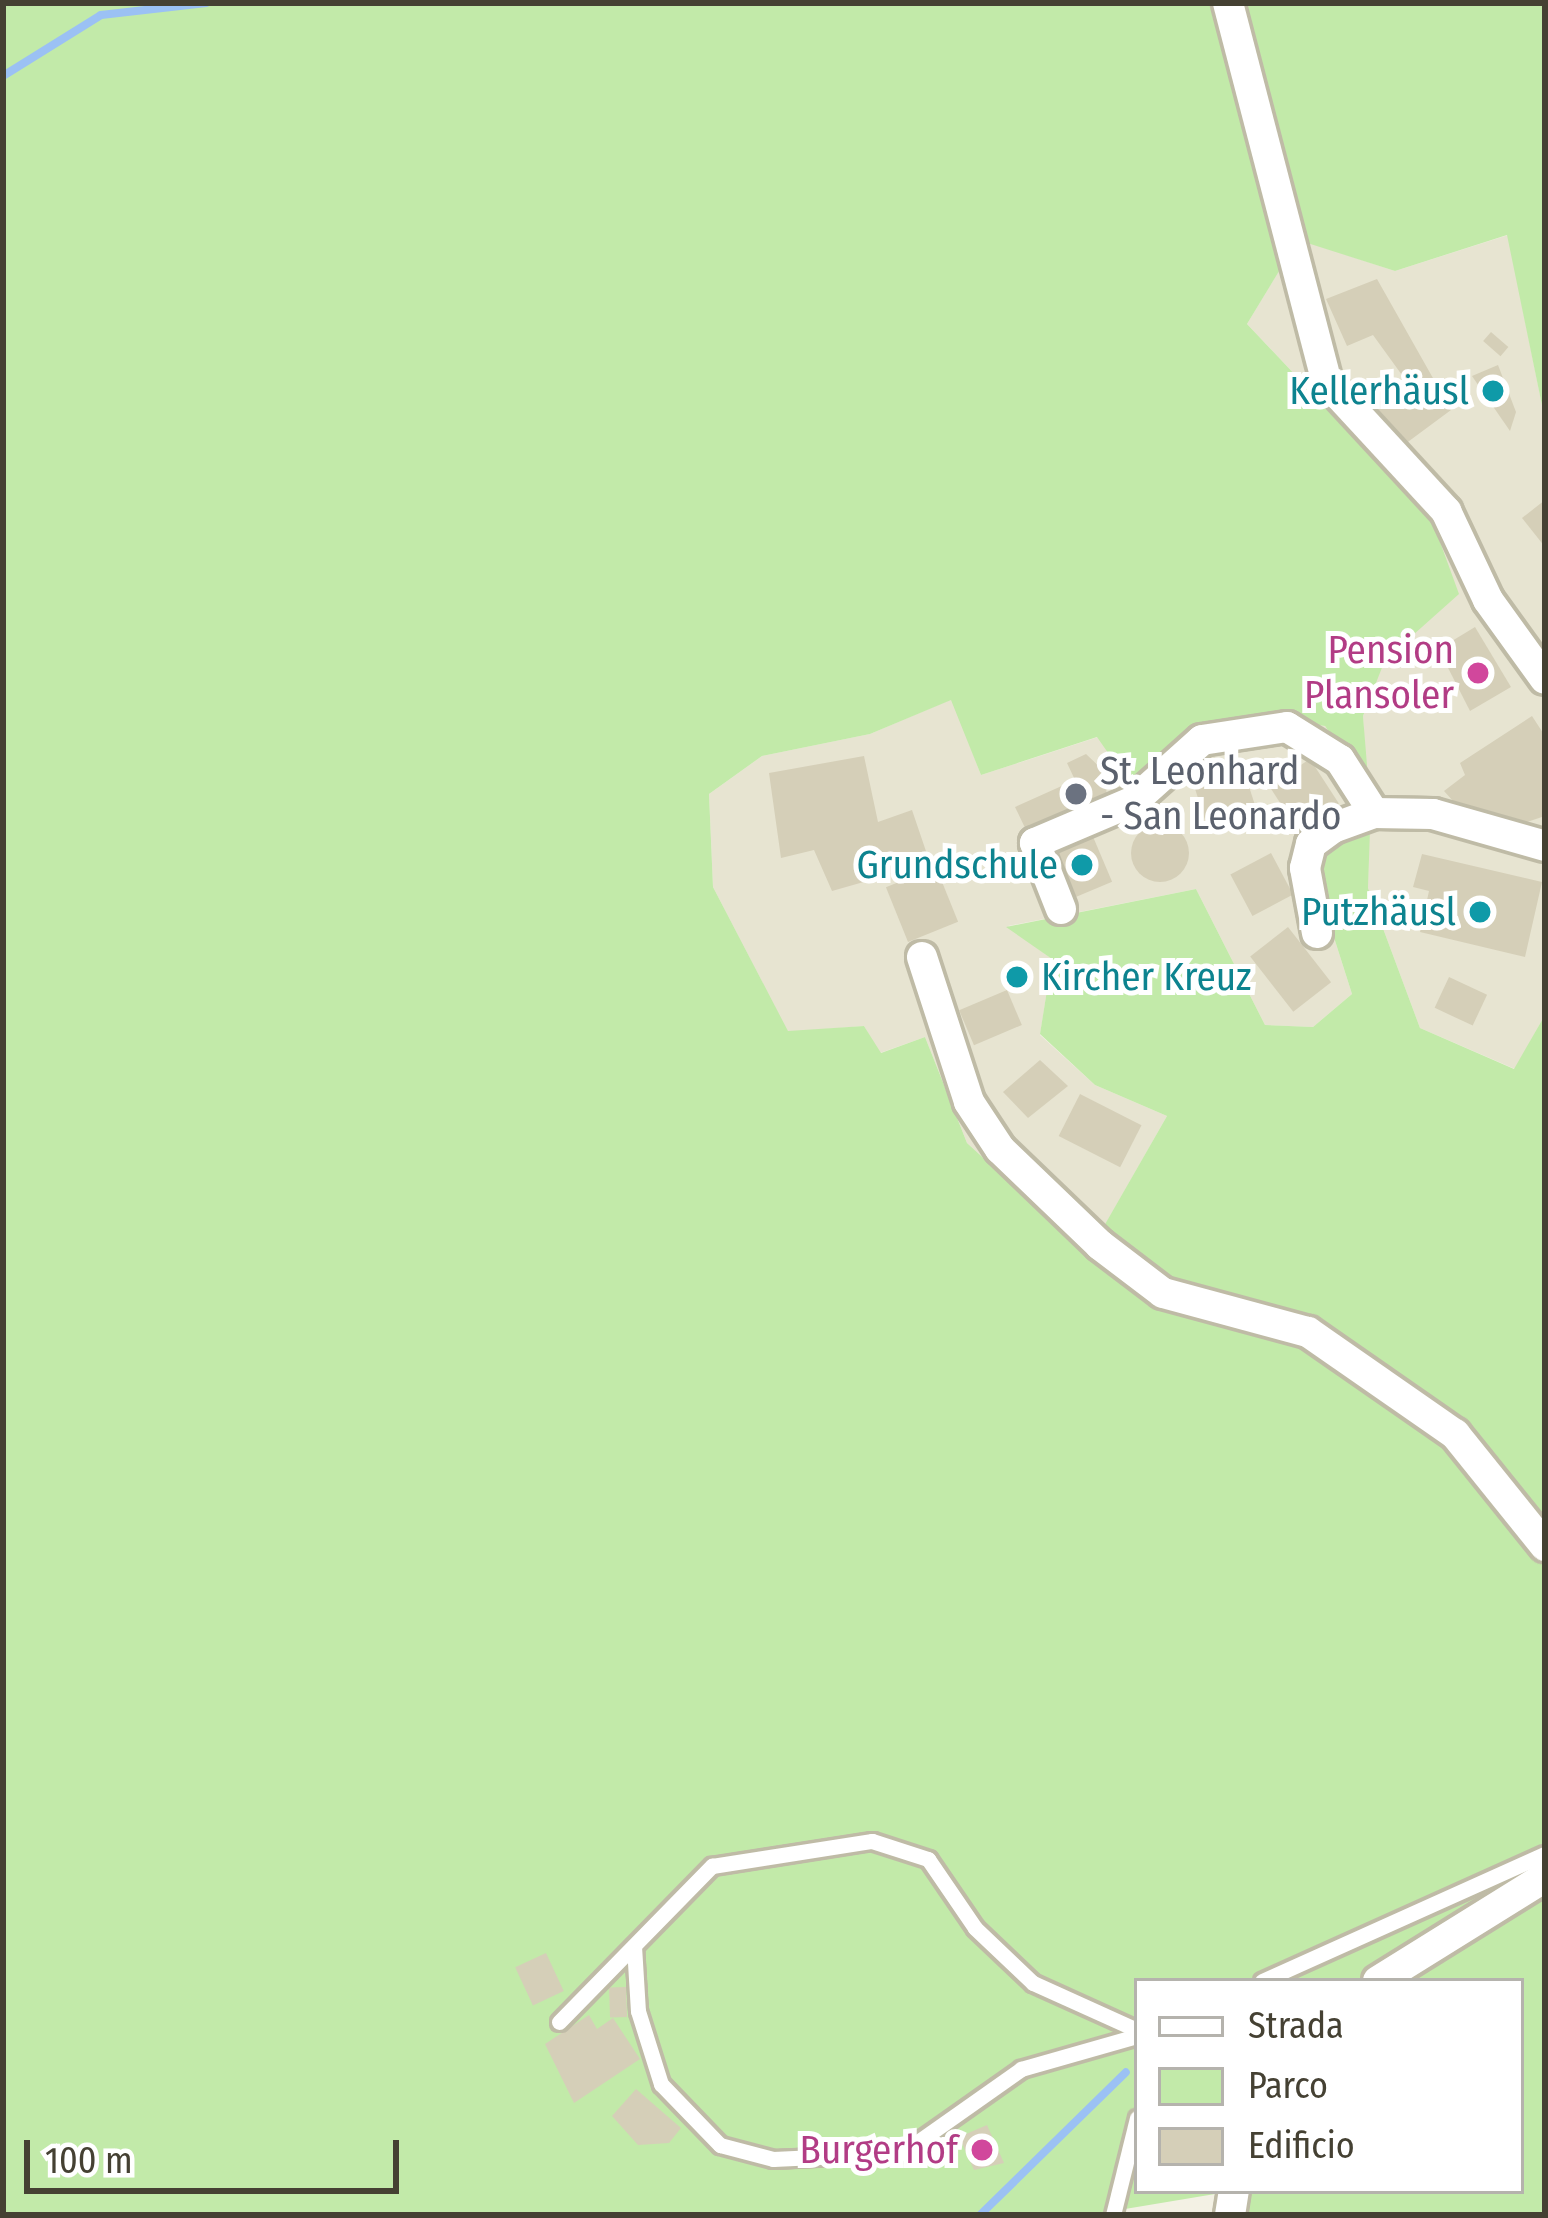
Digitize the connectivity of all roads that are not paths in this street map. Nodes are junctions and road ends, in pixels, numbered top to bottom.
1 (1228, 3) edge
2 (1545, 679) edge
3 (1374, 813) junction
4 (1545, 846) edge
5 (1061, 909) dead end
6 (1317, 933) dead end
7 (922, 957) dead end
8 (1545, 1546) edge
9 (1545, 1854) edge
10 (1545, 1877) edge
11 (634, 1946) junction
12 (1269, 1978) edge
13 (1383, 1978) edge
14 (559, 2022) dead end
15 (1134, 2032) edge
16 (1134, 2034) edge
17 (1134, 2130) edge
18 (1113, 2215) edge

1 - 2 street
3 - 4 street
3 - 5 street
3 - 6 street
7 - 8 street
9 - 12 lane
10 - 13 street
11 - 14 lane
11 - 15 lane
11 - 16 lane
17 - 18 lane

